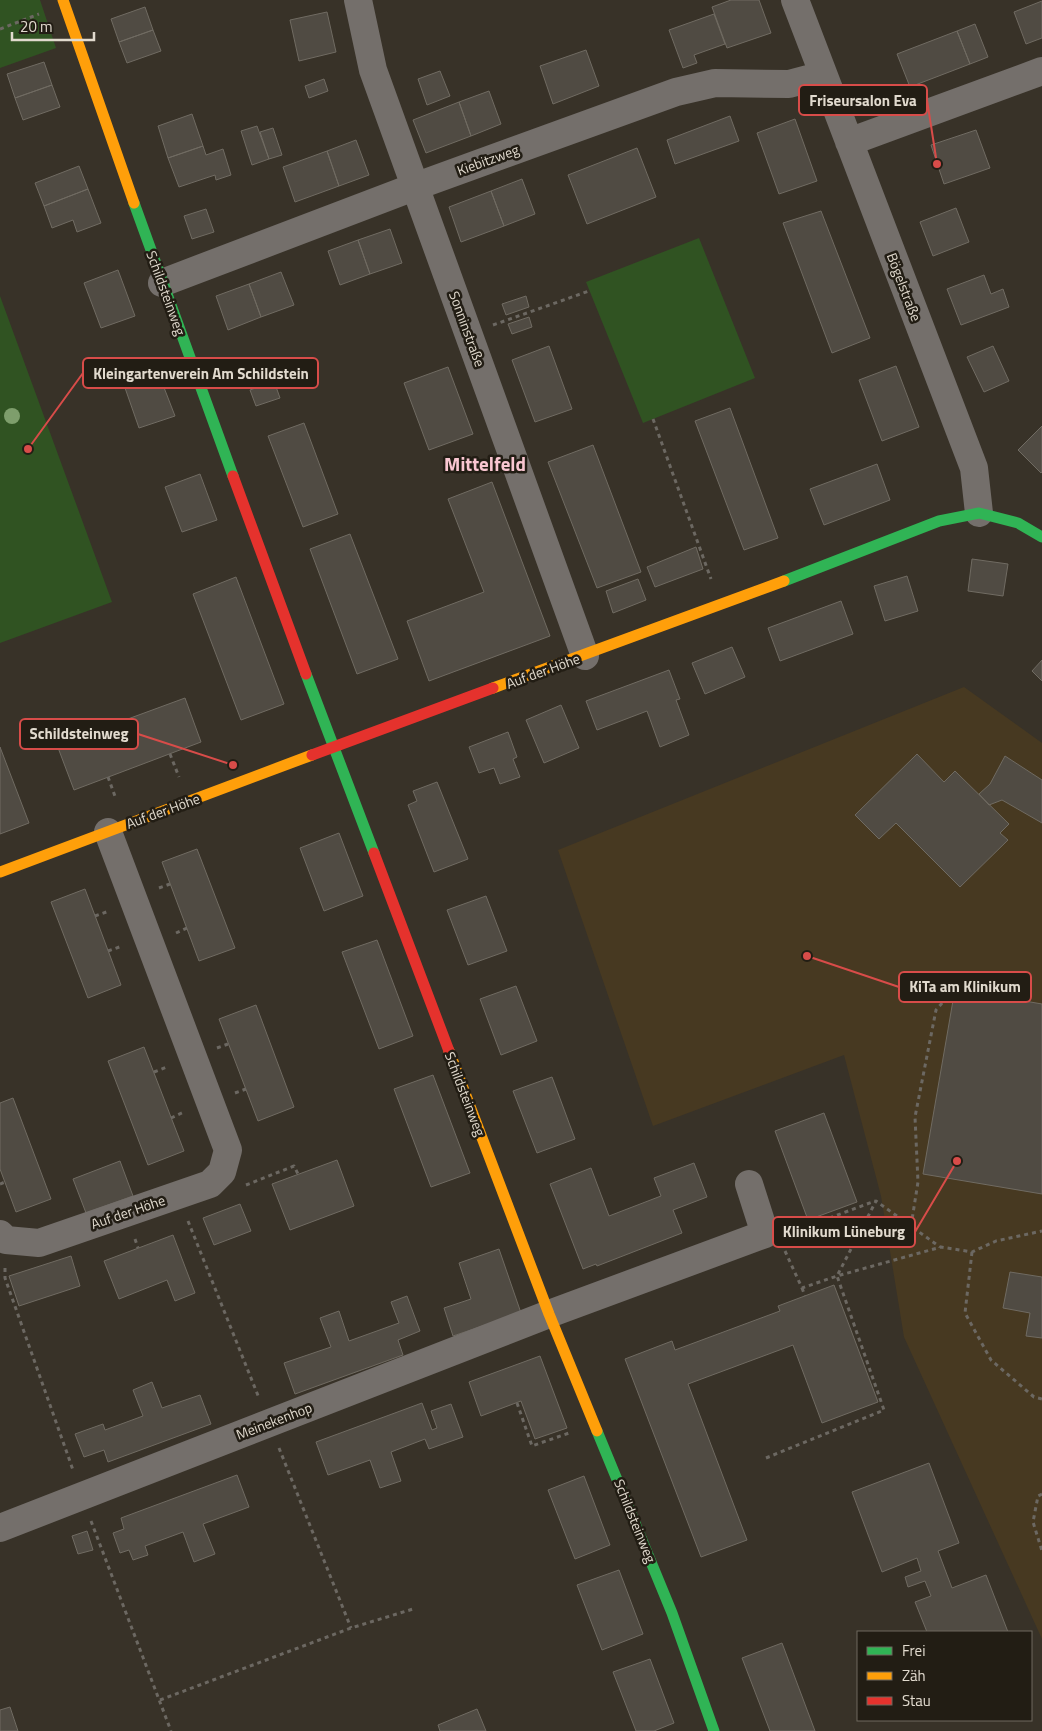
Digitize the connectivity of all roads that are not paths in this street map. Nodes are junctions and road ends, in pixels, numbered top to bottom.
1 (358, 0) edge
2 (795, 0) edge
3 (64, 2) edge
4 (1042, 71) edge
5 (823, 76) junction
6 (849, 142) junction
7 (414, 187) junction
8 (162, 283) junction
9 (979, 513) junction
10 (1042, 538) edge
11 (585, 656) junction
12 (333, 747) junction
13 (108, 832) junction
14 (0, 872) edge
15 (749, 1184) dead end
16 (3, 1237) edge
17 (549, 1314) junction
18 (0, 1528) edge
19 (714, 1731) edge

1 - 7 street, Sonninstraße
2 - 5 street, Bögelstraße
3 - 8 street, Schildsteinweg
4 - 6 street
5 - 6 street, Bögelstraße
5 - 7 street, Kiebitzweg
6 - 9 street, Bögelstraße
7 - 8 street, Kiebitzweg
7 - 11 street, Sonninstraße
8 - 12 street, Schildsteinweg
9 - 10 street
9 - 11 street, Auf der Höhe
11 - 12 street, Auf der Höhe
12 - 13 street, Auf der Höhe
12 - 17 street, Schildsteinweg
13 - 14 street, Auf der Höhe
13 - 16 street, Auf der Höhe
15 - 17 street
17 - 18 street, Meinekenhop
17 - 19 street, Schildsteinweg

